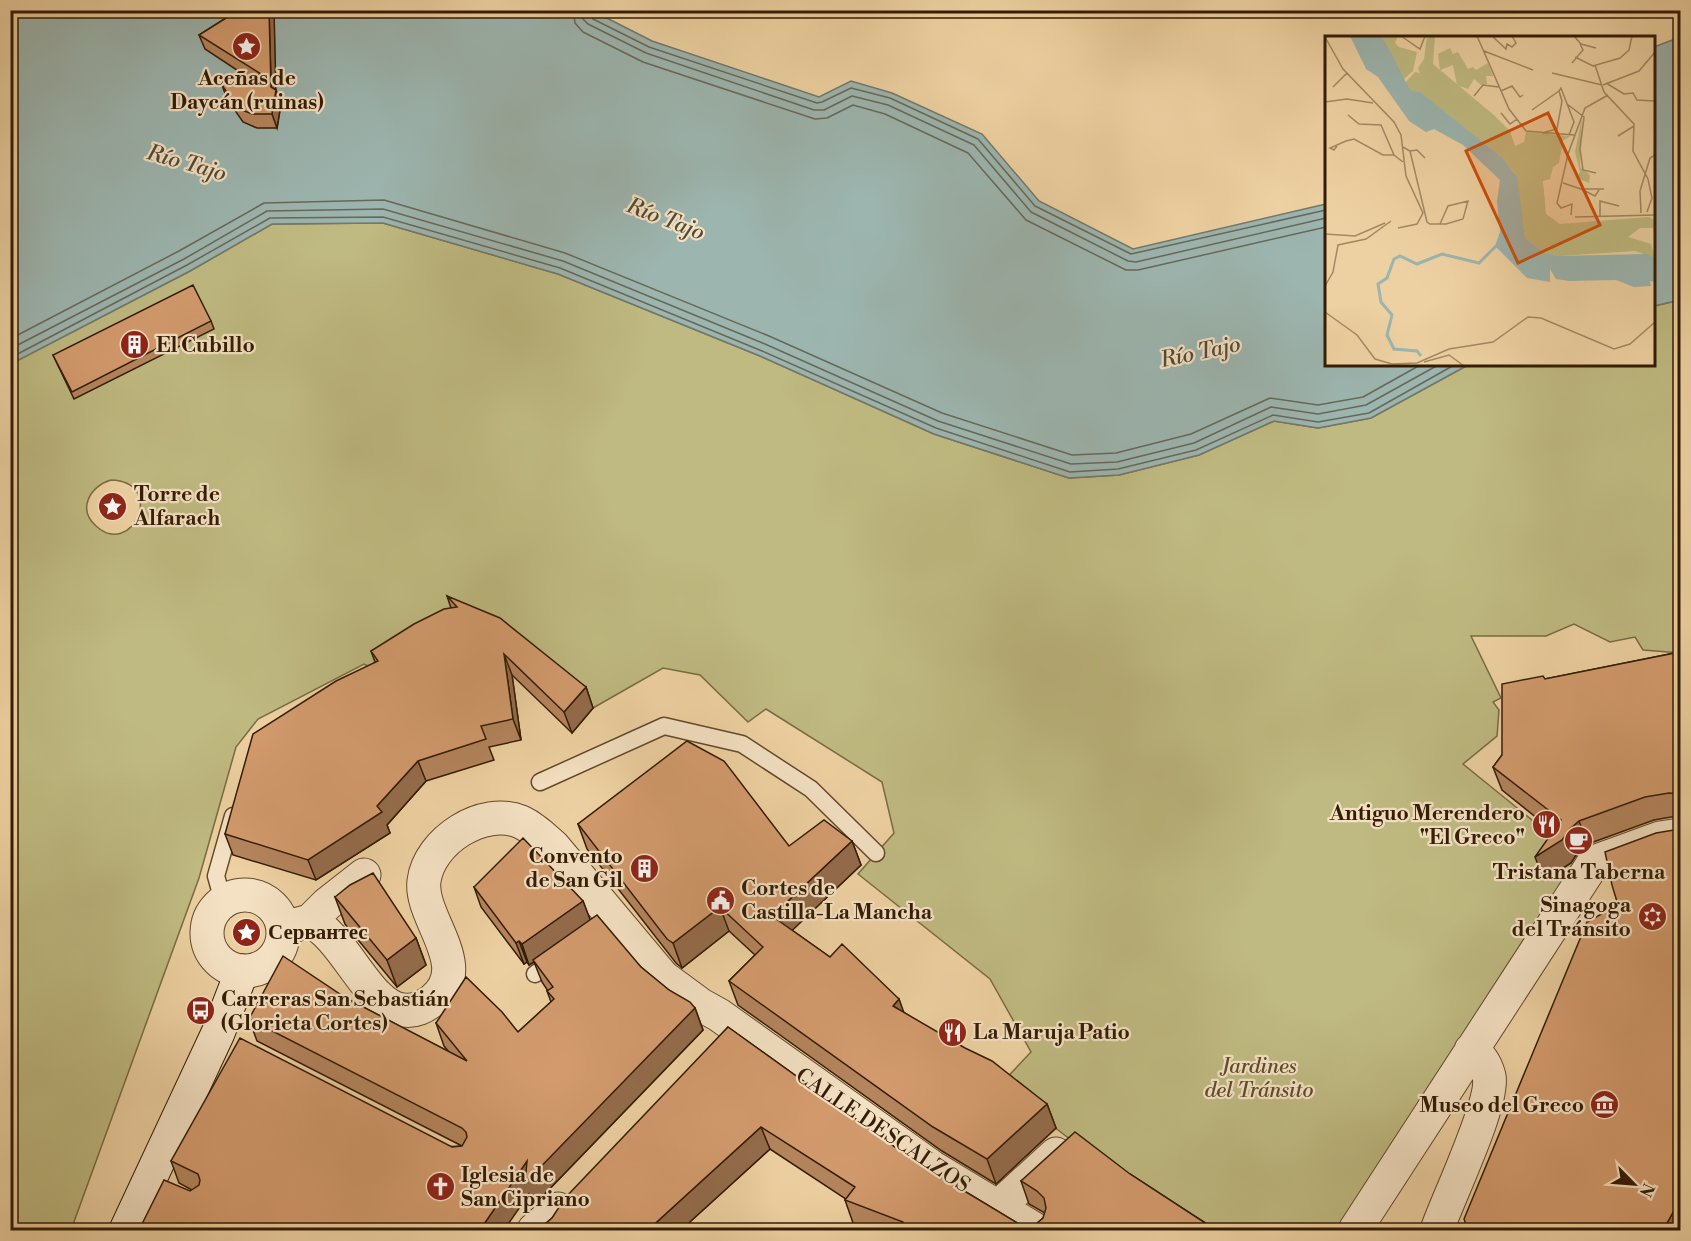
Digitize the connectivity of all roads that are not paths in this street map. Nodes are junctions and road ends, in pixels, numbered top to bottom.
1 (540, 782) dead end
2 (237, 802) edge
3 (1680, 835) edge
4 (876, 854) dead end
5 (364, 875) edge
6 (223, 901) junction
7 (297, 924) junction
8 (570, 950) edge
9 (242, 971) junction
10 (535, 975) edge
11 (733, 1026) junction
12 (1471, 1050) junction
13 (709, 1051) edge
14 (1072, 1139) edge
15 (582, 1184) edge
16 (998, 1207) junction
17 (551, 1220) edge
18 (126, 1230) edge
19 (534, 1230) edge
20 (1036, 1230) edge
21 (1355, 1230) edge
22 (1437, 1230) edge

1 - 4 lane
2 - 6 lane
3 - 12 street
5 - 7 street
6 - 7 street
6 - 9 street
7 - 9 street
7 - 11 street, CALLE DESCALZOS
8 - 10 lane
9 - 18 street
11 - 13 street
11 - 16 street, CALLE DESCALZOS
12 - 21 street
12 - 22 street
14 - 16 street
15 - 17 street
16 - 20 street, CALLE DESCALZOS
17 - 19 street

